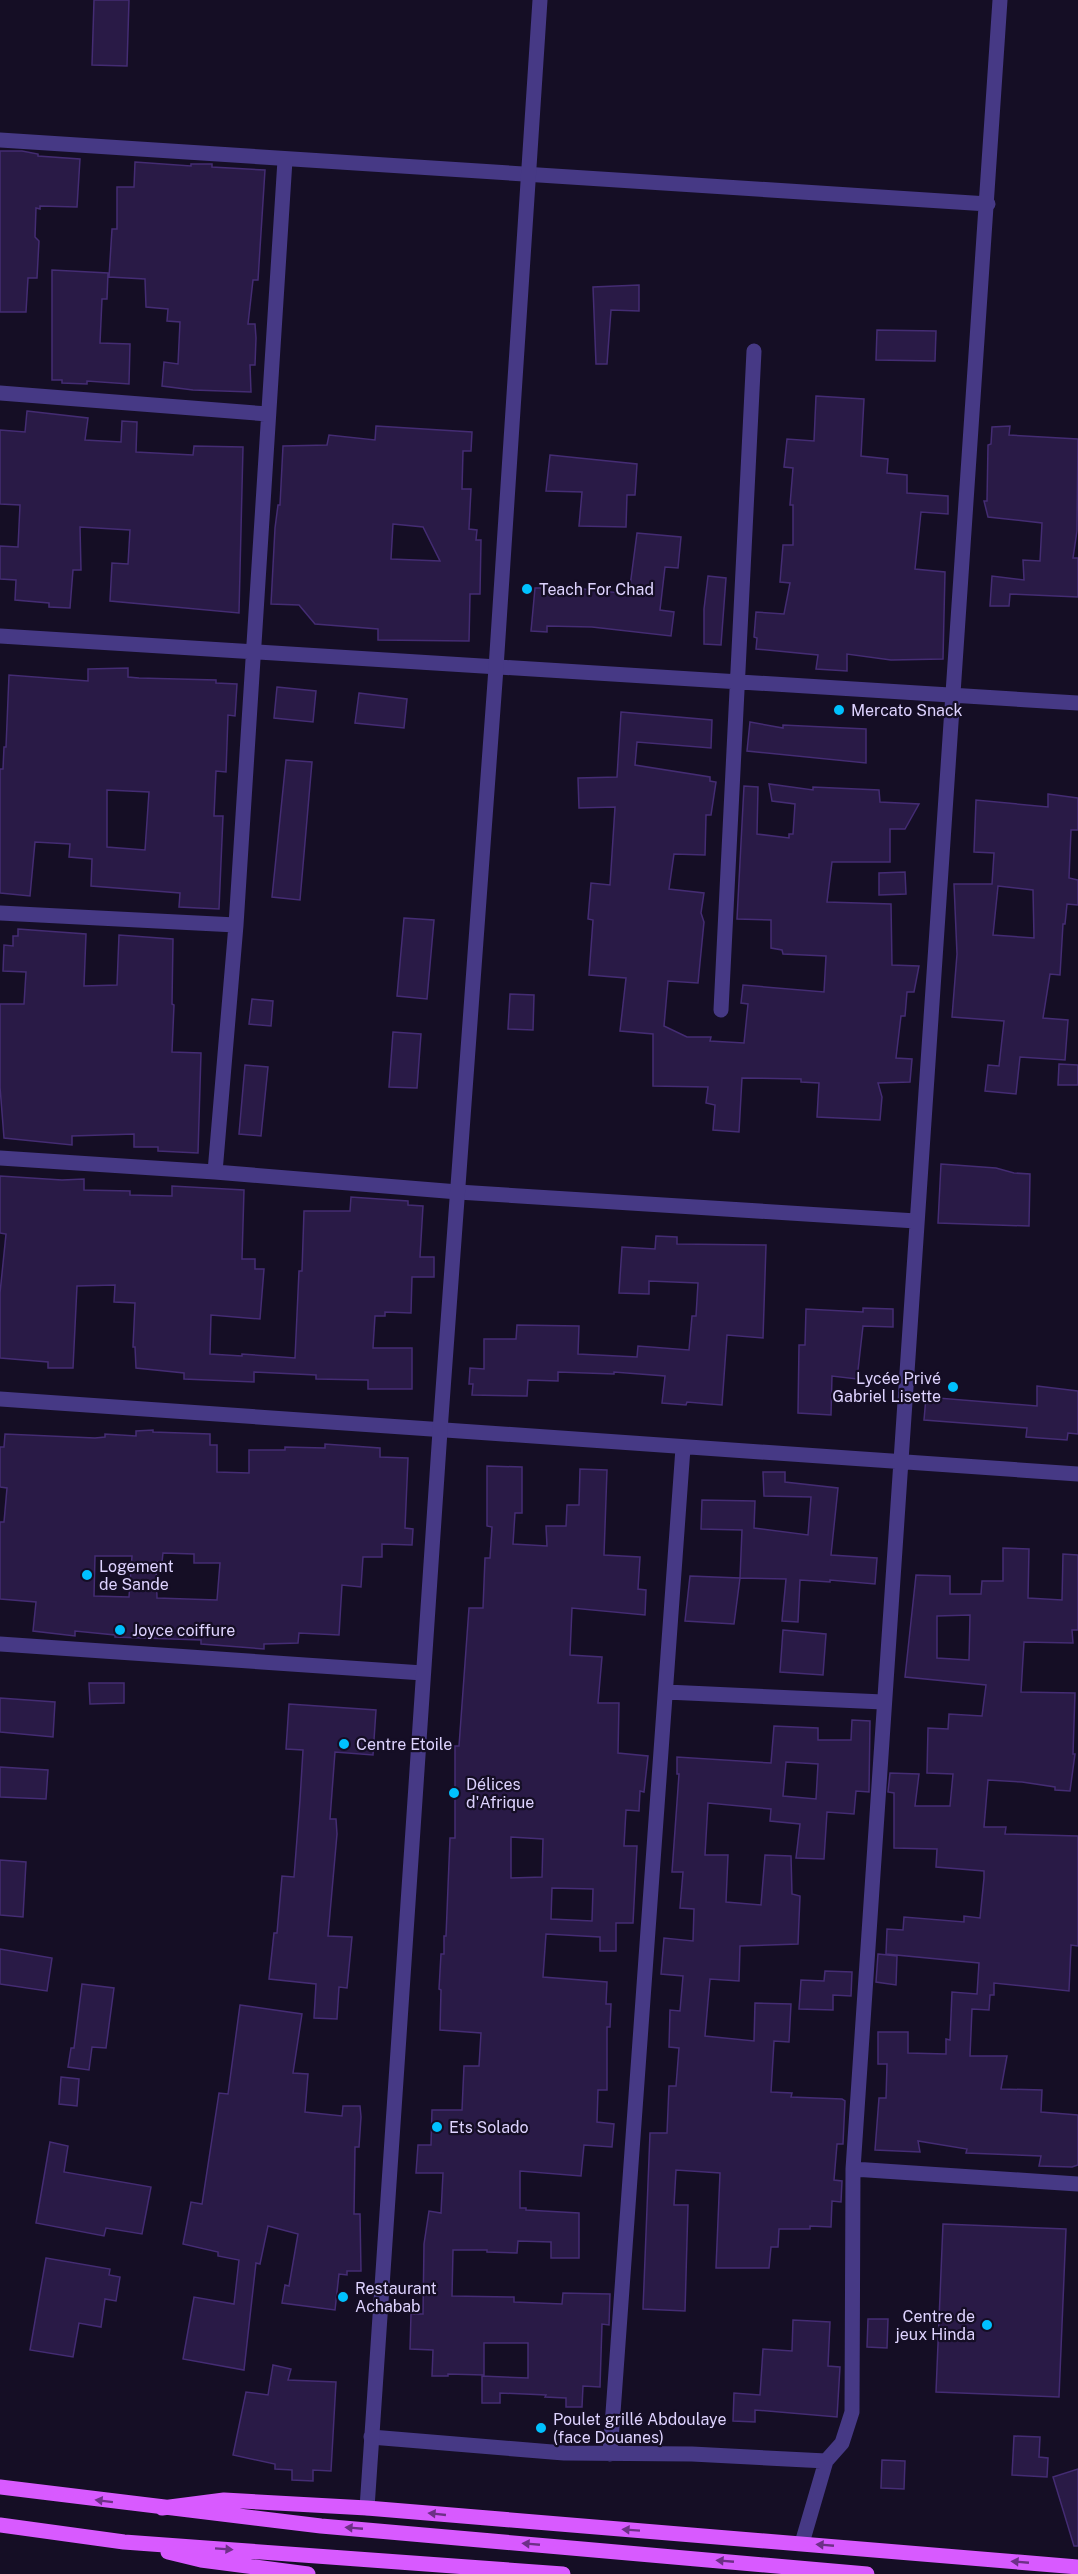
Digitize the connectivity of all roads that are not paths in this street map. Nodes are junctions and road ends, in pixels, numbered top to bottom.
1 (540, 0) edge
2 (1000, 0) edge
3 (0, 140) edge
4 (285, 160) junction
5 (527, 173) junction
6 (988, 204) junction
7 (754, 351) dead end
8 (0, 393) edge
9 (267, 414) junction
10 (0, 636) edge
11 (254, 652) junction
12 (496, 668) junction
13 (736, 683) junction
14 (955, 697) junction
15 (1078, 703) edge
16 (0, 913) edge
17 (236, 925) junction
18 (721, 1010) dead end
19 (0, 1158) edge
20 (215, 1172) junction
21 (458, 1192) junction
22 (916, 1221) junction
23 (0, 1399) edge
24 (440, 1431) junction
25 (684, 1448) junction
26 (902, 1461) junction
27 (1078, 1474) edge
28 (0, 1644) edge
29 (423, 1673) junction
30 (666, 1692) junction
31 (883, 1702) junction
32 (853, 2169) junction
33 (1078, 2184) edge
34 (371, 2437) junction
35 (610, 2454) junction
36 (826, 2461) junction
37 (0, 2487) edge
38 (162, 2508) junction
39 (367, 2508) junction
40 (0, 2525) edge
41 (124, 2542) junction
42 (802, 2542) junction
43 (1078, 2567) edge
44 (308, 2574) edge
45 (563, 2574) edge
46 (867, 2574) edge

1 - 5 street
2 - 6 street
3 - 4 street
4 - 5 street
4 - 9 street
5 - 6 street
5 - 12 street
6 - 14 street
7 - 13 street
8 - 9 street
9 - 11 street
10 - 11 street
11 - 12 street
11 - 17 street
12 - 13 street
12 - 21 street
13 - 14 street
13 - 18 street
14 - 15 street
14 - 22 street
16 - 17 street
17 - 20 street
19 - 20 street
20 - 21 street
21 - 22 street
21 - 24 street
22 - 26 street
23 - 24 street
24 - 25 street
24 - 29 street
25 - 26 street
25 - 30 street
26 - 27 street
26 - 31 street
28 - 29 street
29 - 34 street
30 - 31 street
30 - 35 street
31 - 32 street
32 - 33 street
32 - 36 street
34 - 35 street
34 - 39 street
35 - 36 street
36 - 42 street
38 -> 37 main road
38 - 39 main road
46 -> 38 main road
42 -> 39 main road
40 - 41 main road
41 - 44 main road
41 -> 45 main road
43 -> 42 main road

